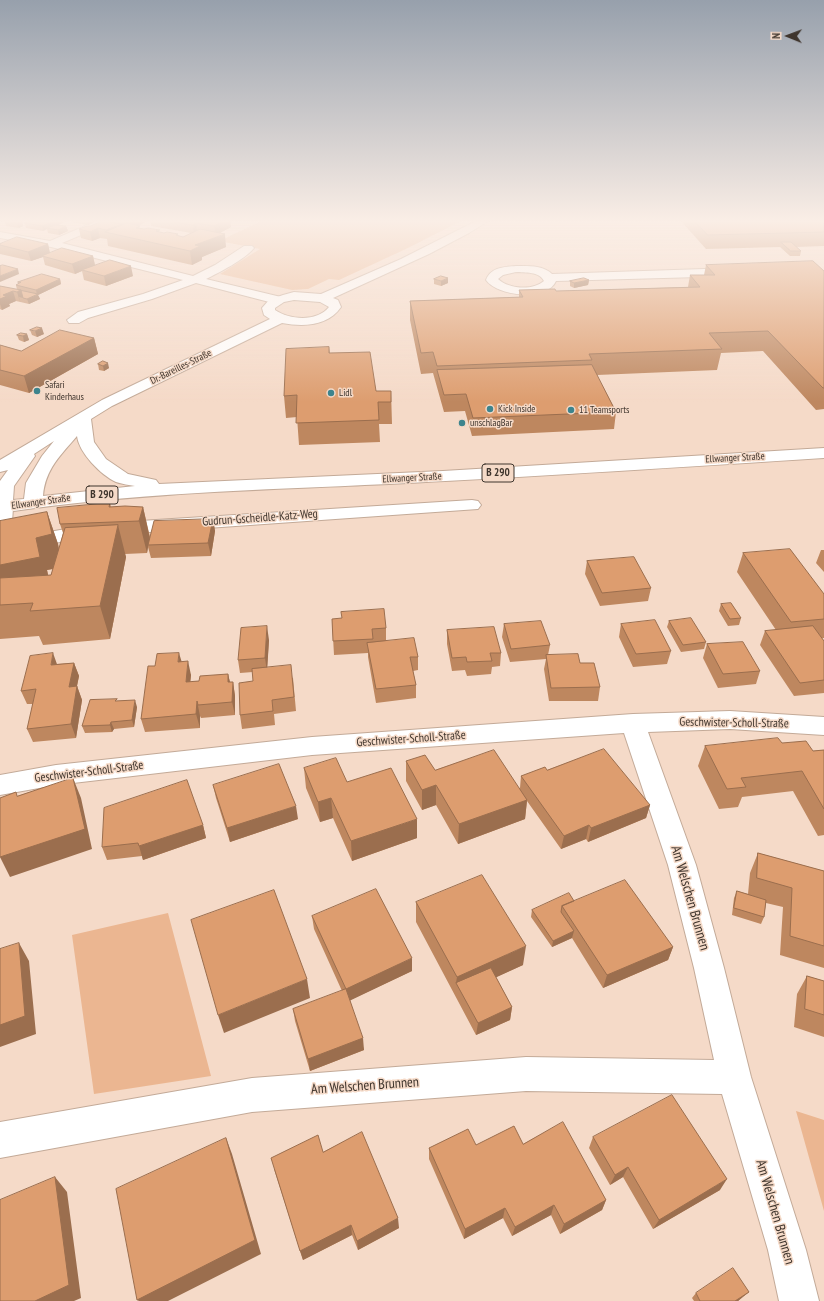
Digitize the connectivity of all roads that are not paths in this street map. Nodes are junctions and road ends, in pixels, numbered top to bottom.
1 (192, 281) edge
2 (197, 281) edge
3 (361, 281) edge
4 (322, 298) junction
5 (277, 300) junction
6 (280, 319) junction
7 (74, 320) dead end
8 (83, 418) junction
9 (46, 440) junction
10 (824, 453) edge
11 (0, 468) edge
12 (172, 489) junction
13 (33, 503) junction
14 (472, 505) dead end
15 (2, 508) edge
16 (1, 547) edge
17 (633, 723) junction
18 (824, 726) edge
19 (0, 785) edge
20 (734, 1077) junction
21 (0, 1140) edge
22 (799, 1301) edge

1 - 7 street
2 - 5 street
3 - 4 street
4 - 5 street
4 - 6 street
5 - 6 street
6 - 8 street, Dr.-Bareilles-Straße
8 - 9 street, Dr.-Bareilles-Straße
8 - 12 street
8 - 13 street, Dr.-Bareilles-Straße
9 - 11 street, Dr.-Bareilles-Straße
9 - 15 street, Dr.-Bareilles-Straße
10 - 12 street, Ellwanger Straße / B 290
12 - 13 street, Ellwanger Straße / B 290
13 - 15 street, Ellwanger Straße / B 290
14 - 16 street, Gudrun-Gscheidle-Katz-Weg
15 - 16 street, Gudrun-Gscheidle-Katz-Weg
17 - 18 street, Geschwister-Scholl-Straße
17 - 19 street, Geschwister-Scholl-Straße
17 - 20 street, Am Welschen Brunnen
20 - 21 street, Am Welschen Brunnen
20 - 22 street, Am Welschen Brunnen

